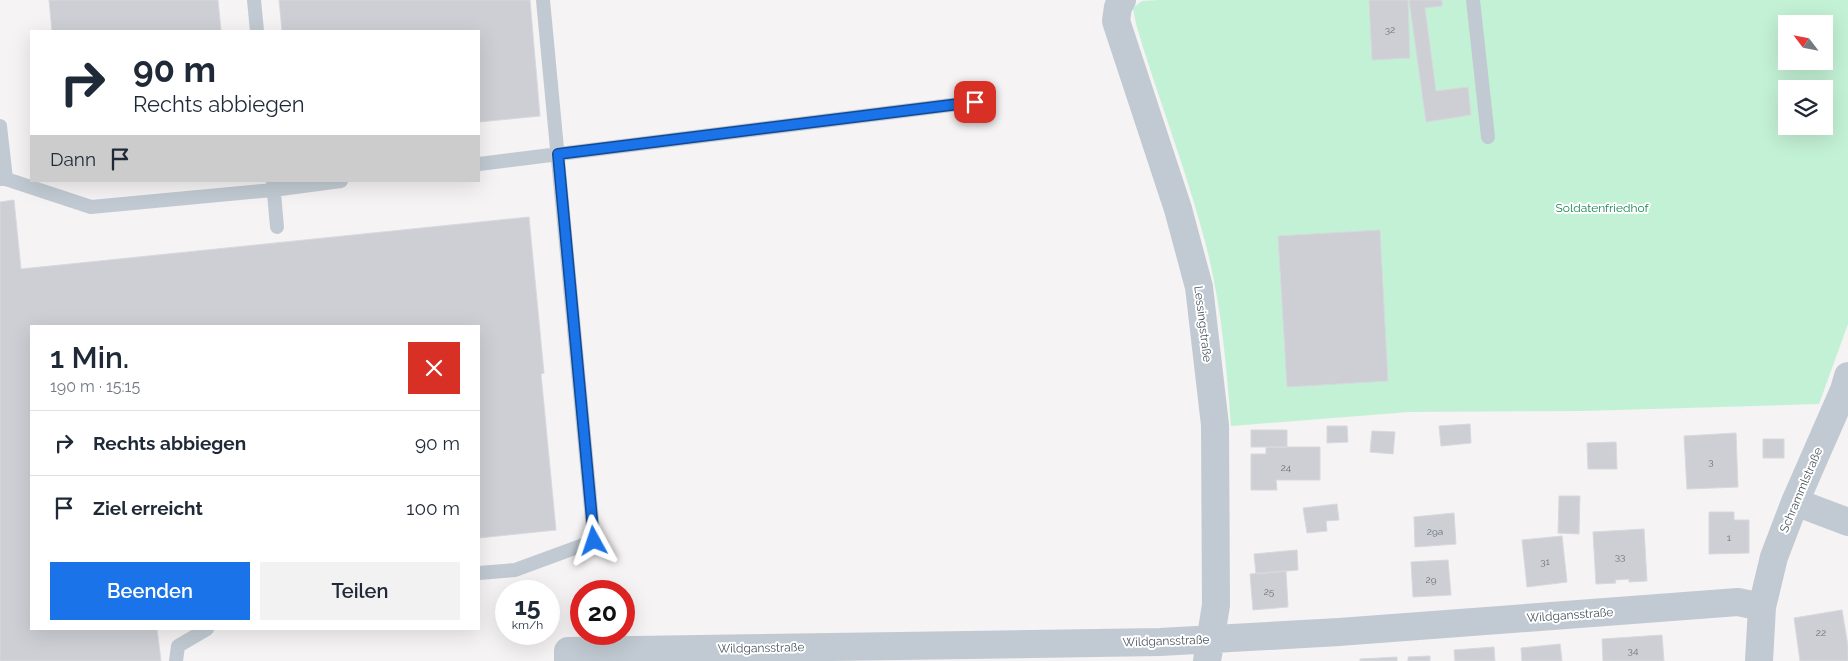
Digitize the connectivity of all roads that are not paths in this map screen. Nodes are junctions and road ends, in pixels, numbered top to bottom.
1 (254, 0) edge
2 (543, 0) edge
3 (1122, 0) edge
4 (1473, 0) edge
5 (257, 30) edge
6 (975, 102) dead end
7 (0, 126) edge
8 (1488, 137) dead end
9 (558, 154) junction
10 (480, 164) edge
11 (3, 179) edge
12 (328, 182) edge
13 (273, 186) edge
14 (276, 226) dead end
15 (1848, 376) edge
16 (1794, 502) junction
17 (1848, 522) edge
18 (480, 573) edge
19 (1762, 607) junction
20 (205, 630) edge
21 (1208, 650) edge
22 (568, 656) edge
23 (176, 661) edge
24 (1760, 661) edge

1 - 5 lane
2 - 9 lane
3 - 21 street, Lessingstraße
4 - 8 lane
6 - 9 lane
7 - 11 lane
9 - 10 lane
9 - 18 lane
11 - 13 lane
12 - 13 lane
13 - 14 lane
15 - 16 street, Schrammlstraße
16 - 17 street
16 - 19 street, Schrammlstraße
19 - 21 street, Wildgansstraße
19 - 24 street, Schrammlstraße
20 - 23 lane
21 - 22 street, Wildgansstraße

